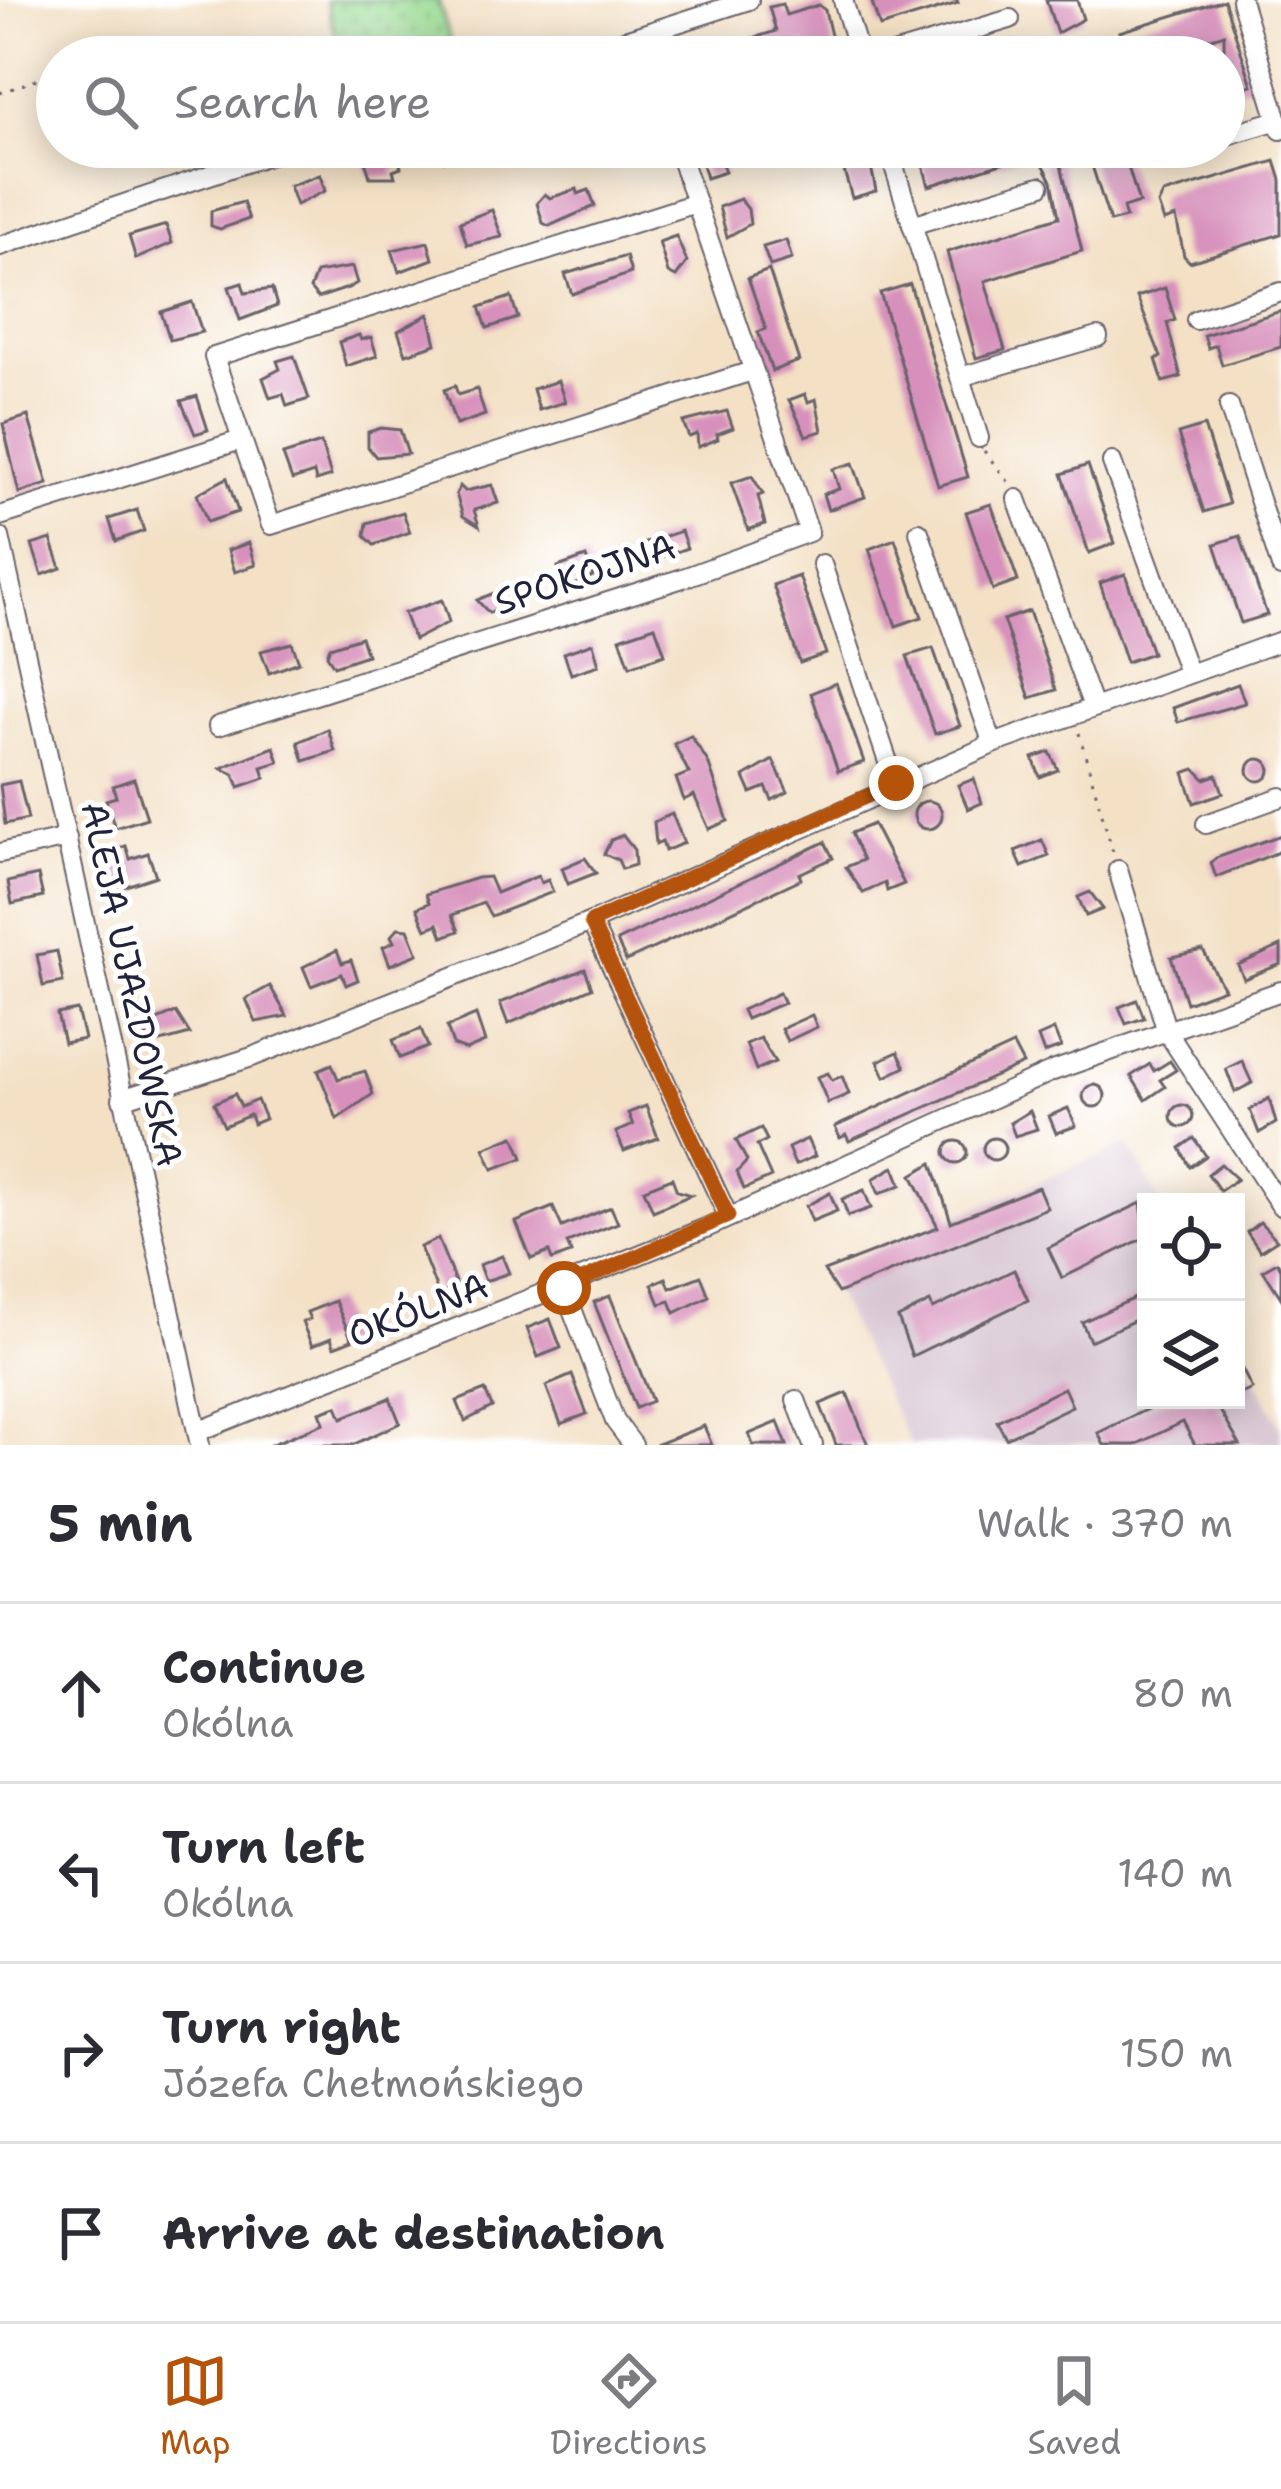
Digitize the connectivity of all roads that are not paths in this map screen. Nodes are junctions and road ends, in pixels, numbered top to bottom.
1 (678, 0) edge
2 (748, 0) edge
3 (843, 0) edge
4 (1241, 0) edge
5 (1010, 19) dead end
6 (685, 20) junction
7 (639, 35) joint
8 (636, 36) edge
9 (854, 36) edge
10 (953, 36) edge
11 (1280, 125) edge
12 (1245, 132) edge
13 (230, 168) edge
14 (684, 168) edge
15 (894, 168) edge
16 (1040, 186) dead end
17 (696, 203) junction
18 (912, 225) junction
19 (0, 246) edge
20 (1281, 292) edge
21 (1196, 320) dead end
22 (1098, 337) dead end
23 (752, 371) junction
24 (959, 377) junction
25 (1229, 406) dead end
26 (979, 438) road end
27 (241, 440) junction
28 (1112, 462) dead end
29 (1018, 499) road end
30 (0, 516) edge
31 (919, 532) dead end
32 (0, 537) edge
33 (822, 564) dead end
34 (1281, 567) edge
35 (1281, 641) edge
36 (1188, 672) junction
37 (1083, 710) junction
38 (218, 726) dead end
39 (993, 744) junction
40 (896, 783) junction
41 (1281, 797) edge
42 (1206, 824) dead end
43 (67, 838) junction
44 (0, 853) edge
45 (1118, 870) road end
46 (591, 922) junction
47 (1281, 991) edge
48 (1167, 1031) junction
49 (122, 1099) junction
50 (1281, 1206) edge
51 (728, 1216) junction
52 (564, 1288) junction
53 (796, 1400) dead end
54 (198, 1438) edge
55 (633, 1445) edge
56 (813, 1445) edge

1 - 6 street
2 - 6 street
3 - 9 street
4 - 11 street
5 - 10 street
6 - 7 street
7 - 8 street
11 - 12 street
13 - 19 street
14 - 17 street, SPOKOJNA
15 - 18 street
16 - 18 street
17 - 23 street, SPOKOJNA
17 - 27 street
18 - 24 street
20 - 21 street
22 - 24 street
23 - 27 street
23 - 38 street, SPOKOJNA
24 - 26 street
25 - 34 street
27 - 30 street
28 - 36 street
29 - 37 street
31 - 39 street
32 - 43 street, ALEJA UJAZDOWSKA
33 - 40 street
35 - 36 street
36 - 37 street
37 - 39 street
39 - 40 street
40 - 46 street
41 - 42 street
43 - 44 street
43 - 49 street, ALEJA UJAZDOWSKA
45 - 48 street
46 - 49 street
46 - 51 street
47 - 48 street, OKÓLNA
48 - 50 street
48 - 51 street, OKÓLNA
49 - 54 street, ALEJA UJAZDOWSKA
51 - 52 street, OKÓLNA
52 - 54 street, OKÓLNA
52 - 55 street
53 - 56 street

